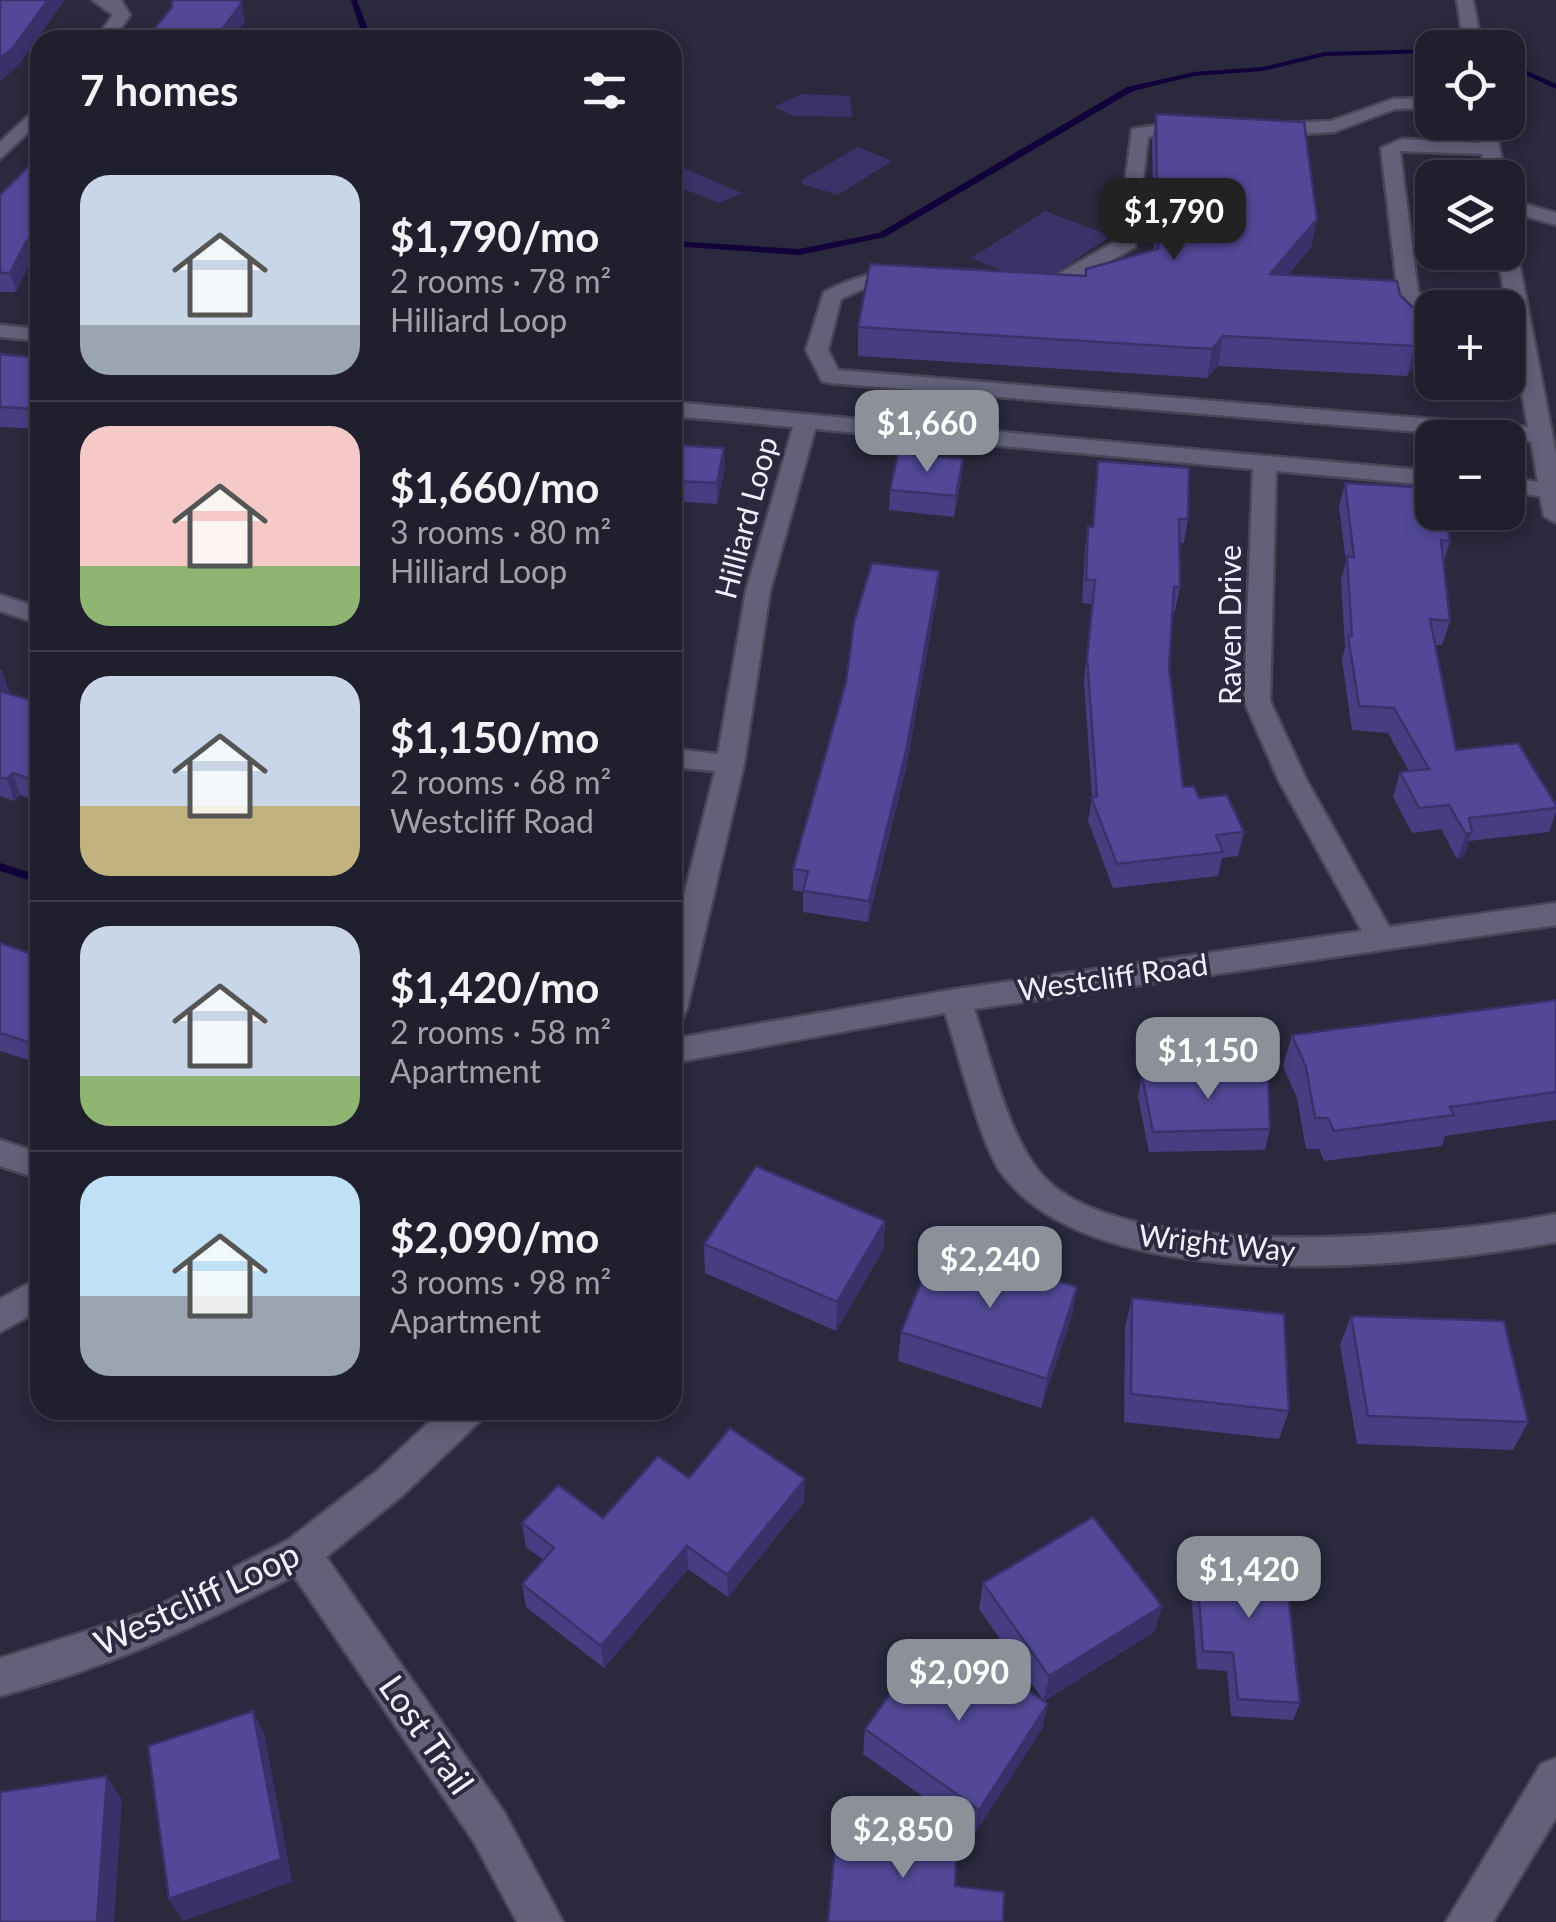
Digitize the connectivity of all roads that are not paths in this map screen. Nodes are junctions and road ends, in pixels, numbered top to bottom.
1 (100, 0) edge
2 (1465, 0) edge
3 (111, 30) edge
4 (1470, 30) edge
5 (1415, 103) edge
6 (30, 121) edge
7 (1216, 127) edge
8 (1251, 129) edge
9 (1489, 140) edge
10 (1490, 149) junction
11 (0, 153) edge
12 (1492, 160) edge
13 (1525, 210) edge
14 (1556, 219) edge
15 (936, 283) edge
16 (1012, 288) edge
17 (1415, 300) edge
18 (0, 331) edge
19 (30, 333) edge
20 (1525, 357) edge
21 (682, 410) edge
22 (1543, 423) edge
23 (805, 424) junction
24 (1265, 461) junction
25 (1415, 476) edge
26 (1525, 487) edge
27 (1550, 490) junction
28 (1556, 516) edge
29 (0, 603) edge
30 (30, 613) edge
31 (682, 759) edge
32 (730, 764) junction
33 (1556, 914) edge
34 (1381, 939) junction
35 (682, 968) edge
36 (956, 1000) junction
37 (682, 1048) edge
38 (0, 1153) edge
39 (30, 1163) edge
40 (1556, 1228) edge
41 (30, 1298) edge
42 (0, 1317) edge
43 (456, 1420) edge
44 (301, 1554) junction
45 (0, 1677) edge
46 (1556, 1778) edge
47 (540, 1922) edge
48 (1468, 1922) edge

1 - 3 street
2 - 4 street
5 - 8 street
6 - 11 street
7 - 16 street
9 - 10 street
10 - 12 street
10 - 17 street
13 - 14 street
15 - 22 street
18 - 19 street
20 - 22 street
21 - 23 street
22 - 27 street
23 - 24 street, Hilliard Loop
23 - 32 street, Hilliard Loop
24 - 25 street, Hilliard Loop
24 - 34 street, Raven Drive
26 - 27 street
27 - 28 street
29 - 30 street
31 - 32 street
32 - 35 street, Hilliard Loop
33 - 34 street, Westcliff Road
34 - 36 street, Westcliff Road
36 - 37 street, Westcliff Road
36 - 40 street, Wright Way
38 - 39 street
41 - 42 street
43 - 44 street, Westcliff Loop
44 - 45 street, Westcliff Loop
44 - 47 street, Lost Trail
46 - 48 street

